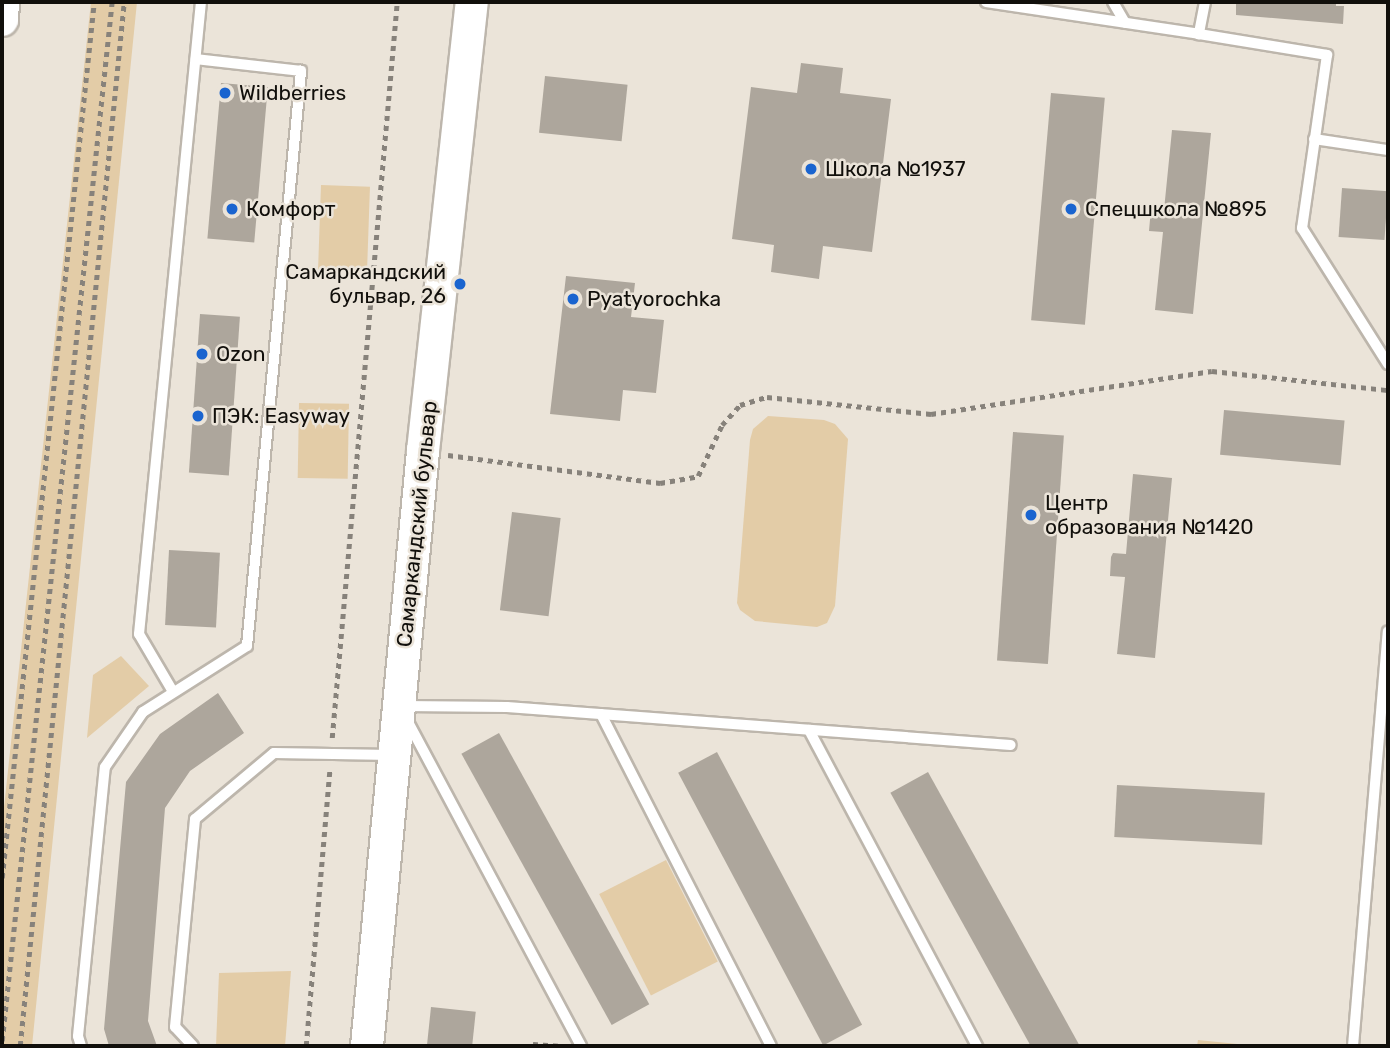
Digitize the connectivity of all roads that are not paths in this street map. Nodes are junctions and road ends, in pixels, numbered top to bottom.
1 (4, 2) edge
2 (201, 2) edge
3 (472, 2) edge
4 (986, 2) edge
5 (1113, 2) edge
6 (1205, 2) edge
7 (2, 19) edge
8 (1125, 23) junction
9 (1199, 34) junction
10 (196, 59) junction
11 (1314, 139) junction
12 (1388, 150) edge
13 (1388, 364) edge
14 (1388, 631) edge
15 (173, 690) junction
16 (399, 706) junction
17 (601, 714) junction
18 (809, 730) junction
19 (1011, 745) dead end
20 (395, 755) junction
21 (81, 1046) edge
22 (193, 1046) edge
23 (367, 1046) edge
24 (581, 1046) edge
25 (771, 1046) edge
26 (976, 1046) edge
27 (1353, 1046) edge

1 - 7 street
2 - 10 lane
3 - 16 street, Самаркандский бульвар
4 - 8 lane
5 - 8 lane
6 - 9 lane
8 - 9 lane
9 - 11 lane
10 - 15 lane
10 - 15 lane
11 - 12 lane
11 - 13 lane
14 - 27 lane
15 - 21 lane
16 - 17 lane
16 - 20 street, Самаркандский бульвар
16 - 24 lane
17 - 18 lane
17 - 25 lane
18 - 19 lane
18 - 26 lane
20 - 22 lane
20 - 23 street, Самаркандский бульвар

